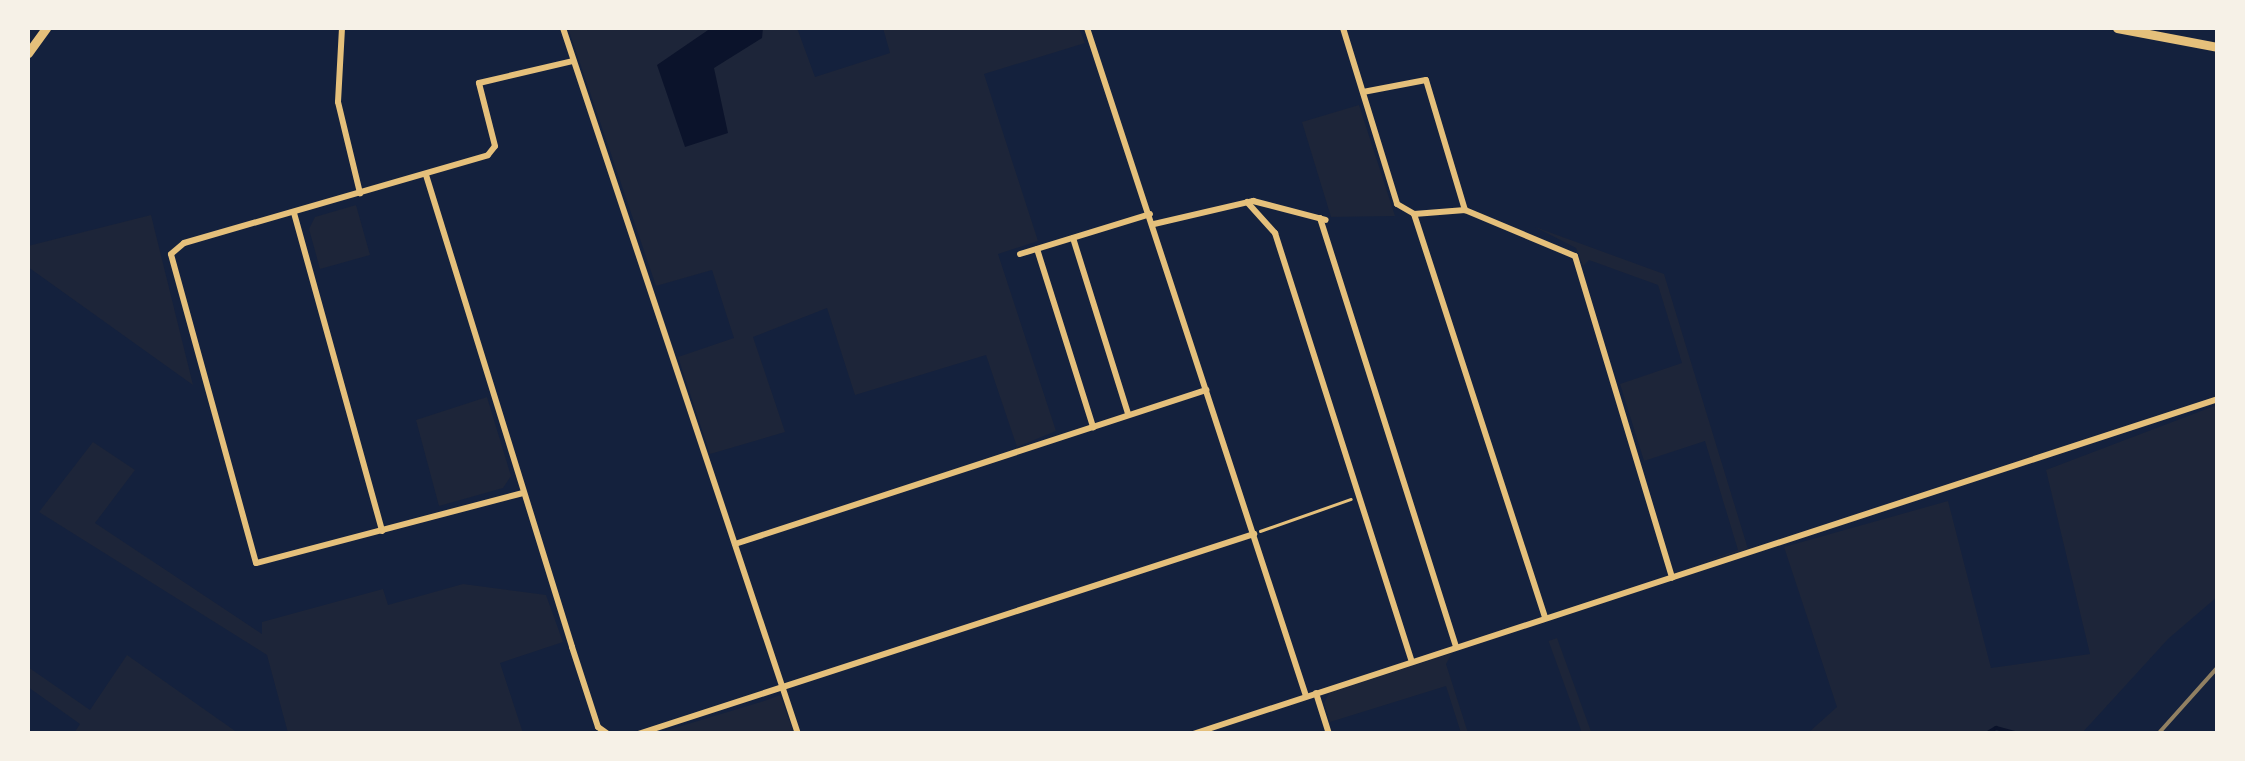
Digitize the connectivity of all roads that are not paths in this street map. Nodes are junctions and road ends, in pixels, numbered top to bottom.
1 (46, 28) edge
2 (342, 28) edge
3 (563, 28) edge
4 (1087, 28) edge
5 (1342, 28) edge
6 (2117, 28) edge
7 (2174, 32) edge
8 (2218, 47) edge
9 (28, 52) edge
10 (574, 61) junction
11 (1364, 92) junction
12 (426, 175) junction
13 (360, 194) junction
14 (1247, 202) junction
15 (1466, 210) junction
16 (294, 212) junction
17 (1150, 214) junction
18 (1414, 214) junction
19 (1154, 224) junction
20 (1073, 238) junction
21 (1037, 248) junction
22 (1020, 254) dead end
23 (1207, 390) junction
24 (2218, 399) edge
25 (1128, 414) junction
26 (1093, 426) junction
27 (522, 493) junction
28 (382, 531) junction
29 (1254, 534) junction
30 (735, 544) junction
31 (1672, 578) junction
32 (1545, 618) junction
33 (1456, 647) junction
34 (1412, 662) junction
35 (783, 690) junction
36 (1316, 693) junction
37 (1306, 696) junction
38 (608, 734) edge
39 (638, 734) edge
40 (798, 734) edge
41 (1193, 734) edge
42 (1329, 734) edge

1 - 9 street
2 - 13 street
3 - 10 street
4 - 17 street
5 - 11 street
6 - 7 street
7 - 8 street
10 - 12 street
10 - 30 street
11 - 15 street
11 - 18 street
12 - 13 street
12 - 27 street
13 - 16 street
14 - 19 street
14 - 33 street
14 - 34 street
15 - 18 street
15 - 31 street
16 - 28 street
16 - 28 street
17 - 19 street
17 - 20 street
18 - 32 street
19 - 23 street
20 - 21 street
20 - 25 street
21 - 22 street
21 - 26 street
23 - 25 street
23 - 29 street
24 - 31 street
25 - 26 street
26 - 30 street
27 - 28 street
27 - 38 street
29 - 35 street
29 - 37 street
30 - 35 street
31 - 32 street
32 - 33 street
33 - 34 street
34 - 36 street
35 - 39 street
35 - 40 street
36 - 37 street
36 - 42 street
37 - 41 street

